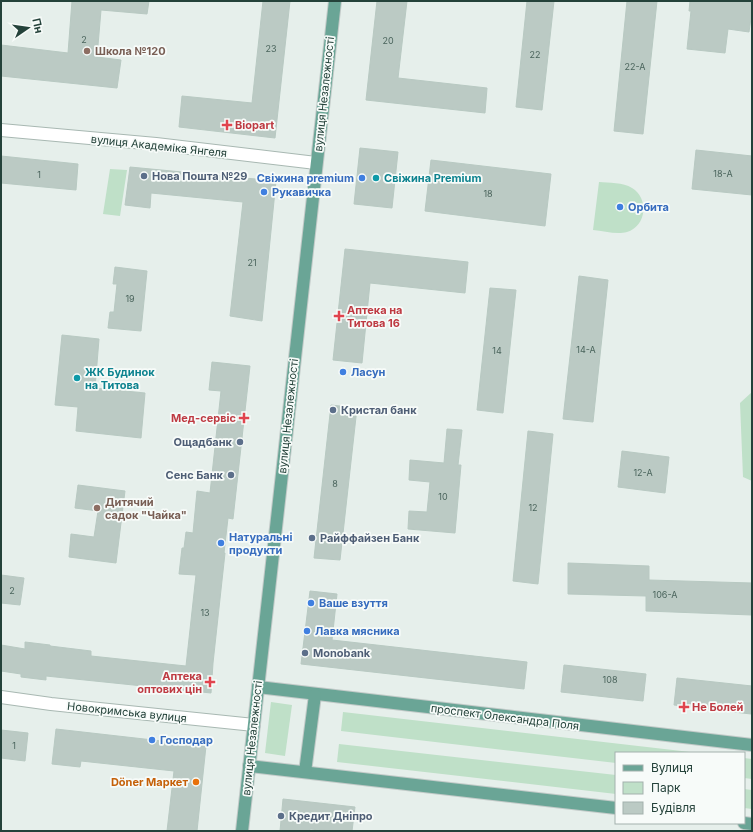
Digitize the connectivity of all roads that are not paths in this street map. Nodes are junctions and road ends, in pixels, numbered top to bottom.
1 (335, 1) edge
2 (1, 130) edge
3 (316, 164) junction
4 (258, 687) junction
5 (315, 695) junction
6 (1, 697) edge
7 (254, 725) junction
8 (752, 745) edge
9 (249, 766) junction
10 (305, 772) junction
11 (615, 808) edge
12 (242, 831) edge

1 - 3 main road, вулиця Незалежності
2 - 3 street, вулиця Академіка Янгеля
3 - 4 main road, вулиця Незалежності
4 - 5 main road, проспект Олександра Поля
4 - 7 main road, вулиця Незалежності
5 - 8 main road, проспект Олександра Поля
5 - 10 main road
6 - 7 street, Новокримська вулиця
7 - 9 main road, вулиця Незалежності
9 - 10 main road
9 - 12 main road, вулиця Незалежності
10 - 11 main road

